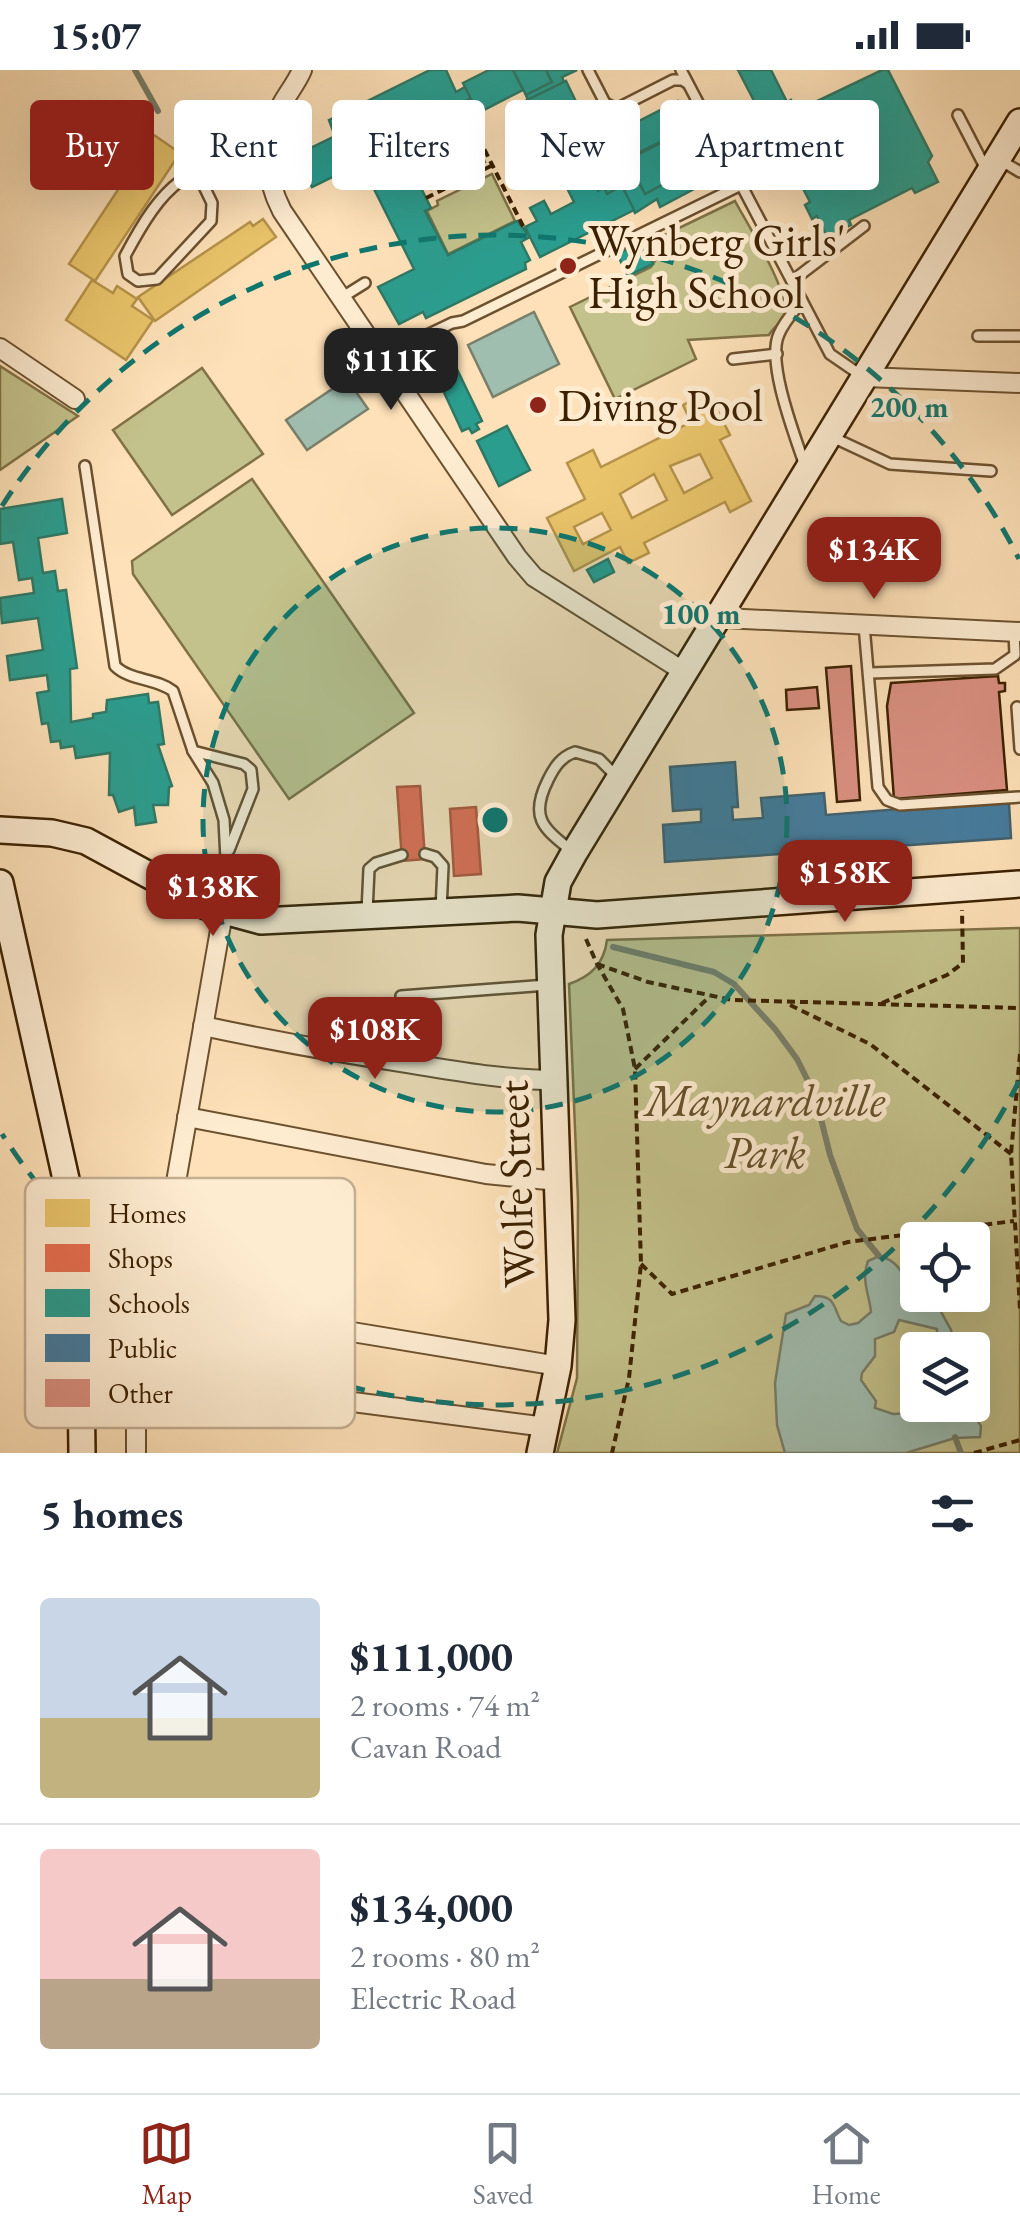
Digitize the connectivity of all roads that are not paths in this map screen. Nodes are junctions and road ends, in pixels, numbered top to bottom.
1 (302, 70) edge
2 (588, 70) edge
3 (681, 70) edge
4 (689, 85) junction
5 (285, 100) edge
6 (697, 100) edge
7 (958, 115) dead end
8 (1020, 122) edge
9 (1002, 168) edge
10 (196, 170) joint
11 (273, 190) edge
12 (731, 190) edge
13 (744, 190) edge
14 (864, 226) dead end
15 (792, 282) junction
16 (365, 283) dead end
17 (341, 298) junction
18 (802, 300) junction
19 (978, 336) dead end
20 (1020, 336) edge
21 (0, 348) edge
22 (777, 354) junction
23 (382, 357) junction
24 (733, 359) dead end
25 (865, 378) junction
26 (1020, 383) edge
27 (75, 398) dead end
28 (828, 435) junction
29 (85, 466) dead end
30 (806, 471) junction
31 (991, 471) dead end
32 (717, 615) junction
33 (864, 626) junction
34 (1017, 632) edge
35 (683, 671) junction
36 (870, 674) junction
37 (1017, 707) dead end
38 (1020, 749) edge
39 (193, 750) junction
40 (618, 778) junction
41 (1020, 797) edge
42 (0, 830) edge
43 (574, 853) junction
44 (425, 854) dead end
45 (402, 855) dead end
46 (226, 858) junction
47 (0, 883) edge
48 (1020, 884) edge
49 (441, 910) junction
50 (553, 911) junction
51 (219, 912) junction
52 (366, 914) junction
53 (549, 985) junction
54 (401, 996) dead end
55 (203, 1026) junction
56 (554, 1080) junction
57 (187, 1117) junction
58 (66, 1178) edge
59 (176, 1178) edge
60 (558, 1181) junction
61 (355, 1332) edge
62 (558, 1366) junction
63 (355, 1402) edge
64 (546, 1427) junction
65 (81, 1428) edge
66 (82, 1453) edge
67 (540, 1453) edge

1 - 5 street
2 - 4 lane
3 - 4 lane
4 - 6 lane
7 - 9 lane
8 - 9 street, Wolfe Street
9 - 25 street, Wolfe Street
10 - 10 lane
11 - 17 street
12 - 23 lane
13 - 15 lane
14 - 15 lane
15 - 18 lane
16 - 17 lane
17 - 23 street
18 - 22 lane
18 - 25 lane
19 - 20 lane
21 - 27 street
22 - 24 lane
22 - 30 lane
23 - 35 street
25 - 26 street
25 - 28 street, Wolfe Street
28 - 30 street, Wolfe Street
28 - 31 lane
29 - 39 lane
30 - 32 street, Wolfe Street
32 - 33 street
32 - 35 street, Wolfe Street
33 - 34 street
33 - 36 lane
34 - 36 lane
35 - 40 street, Wolfe Street
36 - 41 lane
37 - 38 lane
39 - 46 lane
39 - 46 lane
40 - 43 street, Wolfe Street
40 - 43 lane
42 - 51 street
43 - 50 street, Wolfe Street
44 - 49 lane
45 - 52 lane
46 - 51 lane
47 - 58 street
48 - 50 street
49 - 50 street
49 - 52 street
50 - 53 street, Wolfe Street
51 - 52 street
51 - 55 street
53 - 54 lane
53 - 56 street, Wolfe Street
55 - 56 street
55 - 57 street
56 - 60 street, Wolfe Street
57 - 59 street
57 - 60 street
60 - 62 street, Wolfe Street
61 - 62 street
62 - 64 street, Wolfe Street
63 - 64 street
64 - 67 street, Wolfe Street
65 - 66 street

